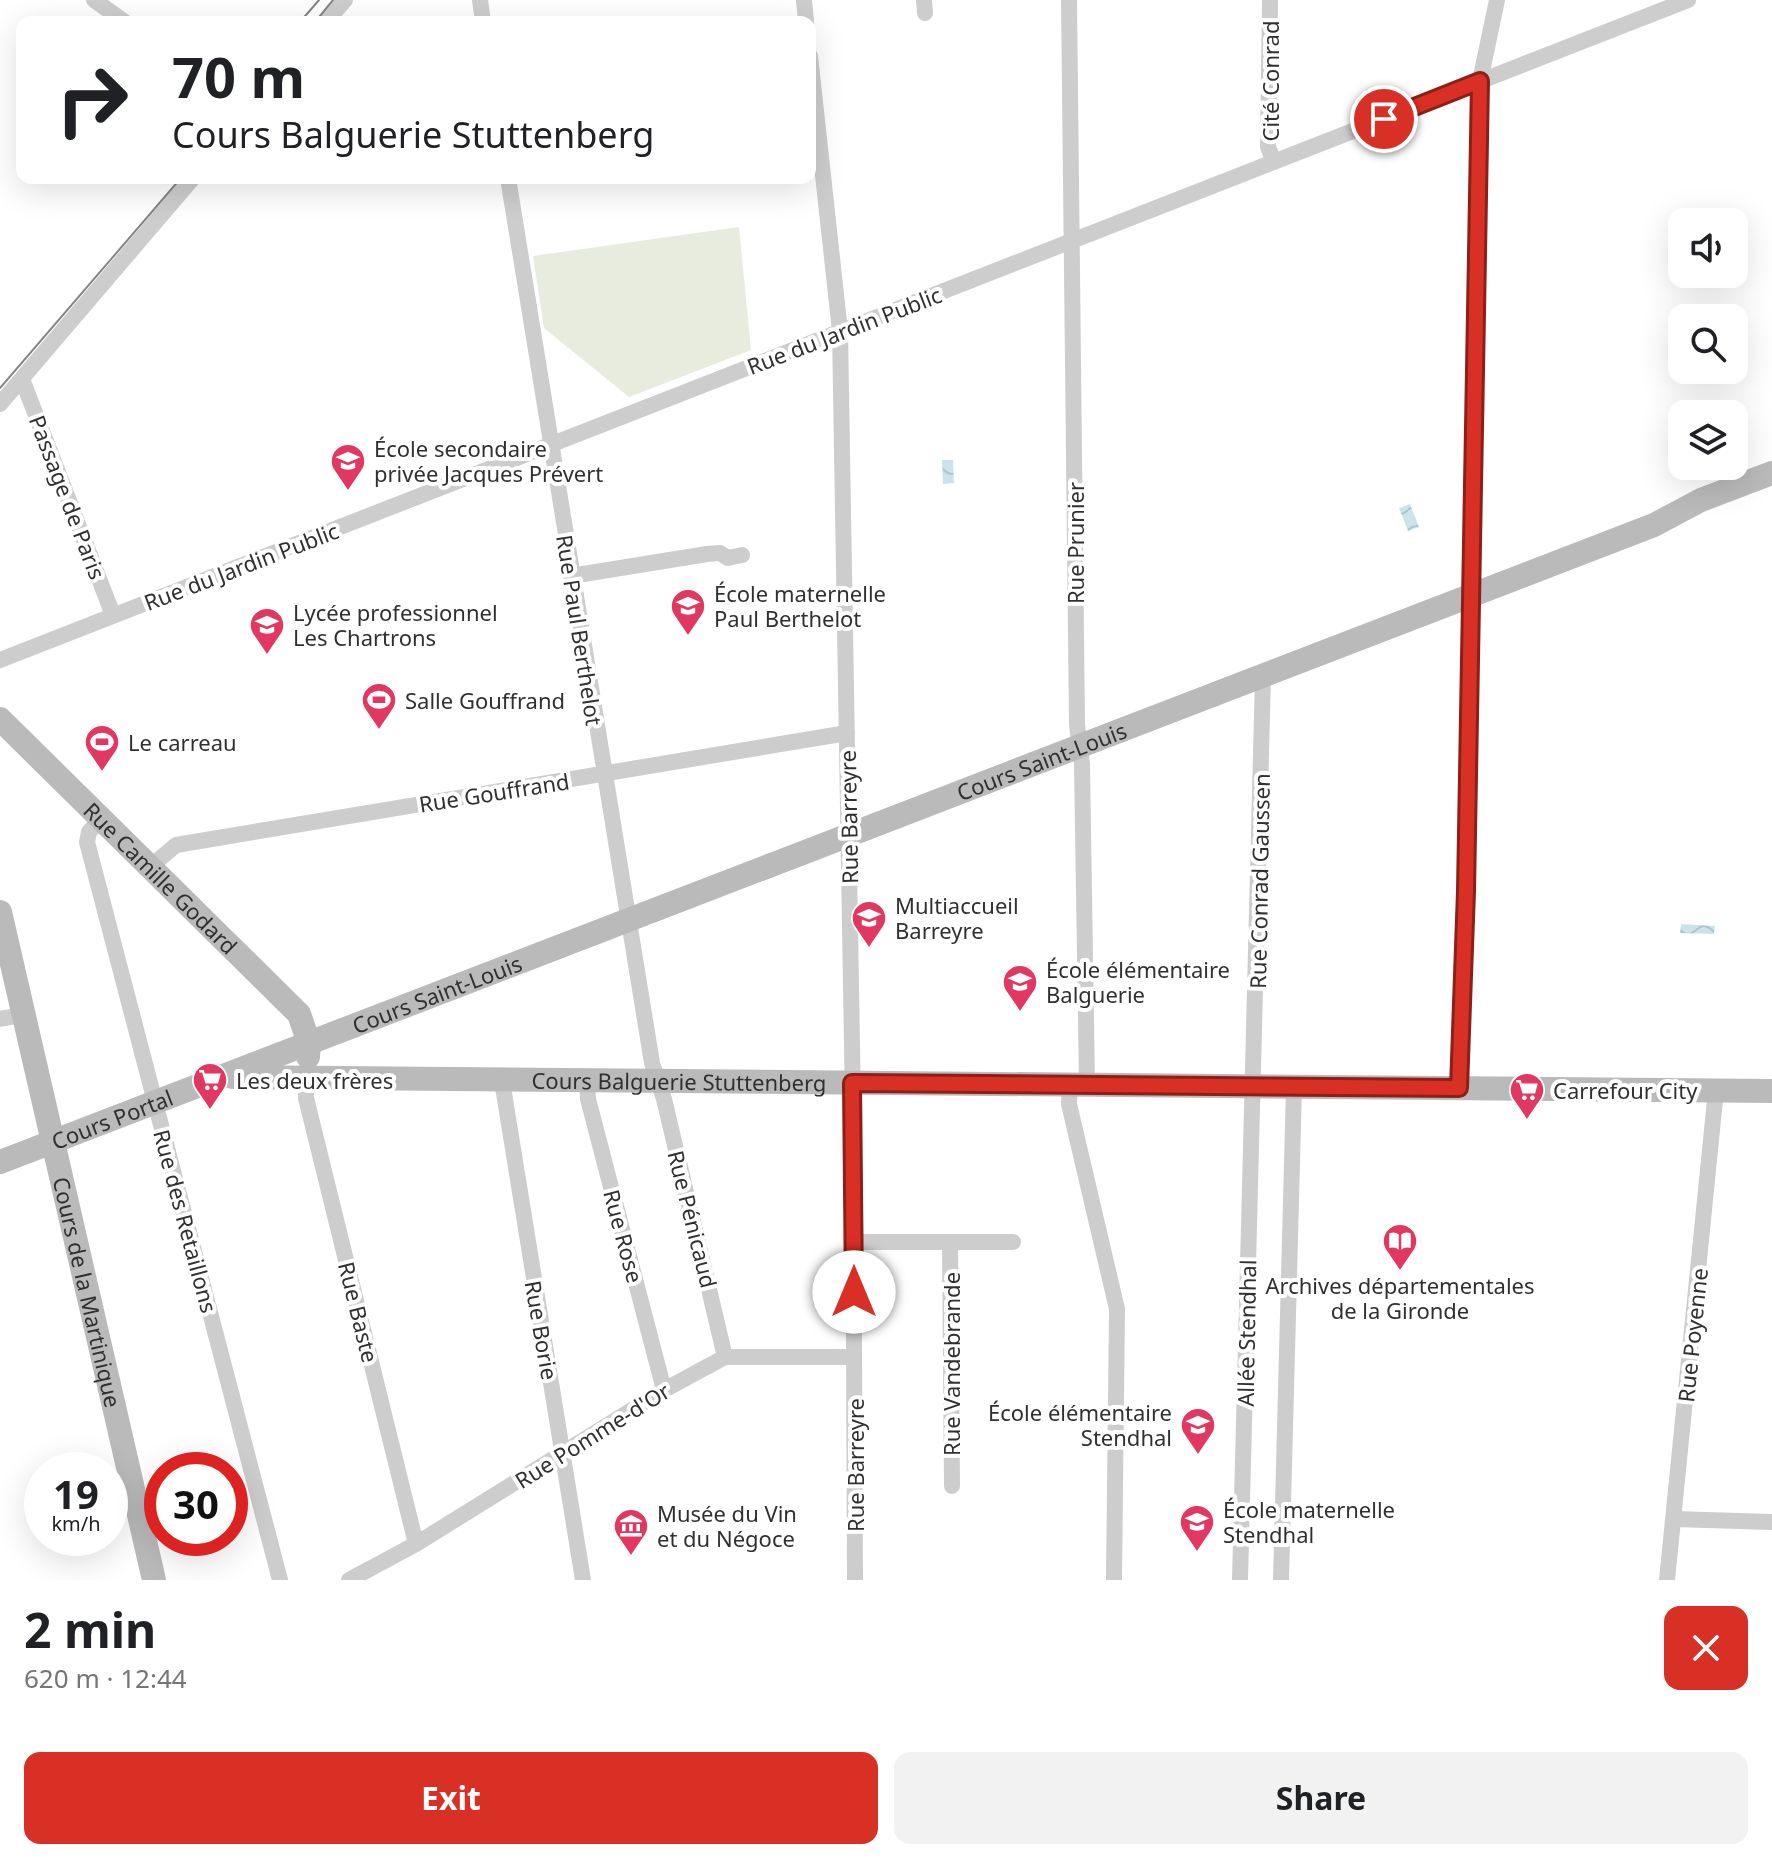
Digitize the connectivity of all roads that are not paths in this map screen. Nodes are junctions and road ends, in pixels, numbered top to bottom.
1 (94, 0) edge
2 (345, 0) edge
3 (1069, 0) edge
4 (1270, 0) edge
5 (1497, 0) edge
6 (1688, 0) edge
7 (117, 16) edge
8 (331, 16) edge
9 (1480, 81) junction
10 (816, 111) edge
11 (1274, 162) junction
12 (188, 184) edge
13 (509, 184) edge
14 (1073, 241) junction
15 (840, 331) junction
16 (22, 379) junction
17 (0, 404) edge
18 (550, 445) junction
19 (1772, 473) edge
20 (742, 555) dead end
21 (571, 576) junction
22 (1472, 595) junction
23 (113, 615) junction
24 (0, 660) edge
25 (1263, 675) junction
26 (0, 719) edge
27 (847, 733) junction
28 (1080, 746) junction
29 (604, 774) junction
30 (101, 819) junction
31 (848, 835) junction
32 (150, 867) junction
33 (0, 912) edge
34 (628, 920) junction
35 (11, 1017) edge
36 (309, 1043) junction
37 (223, 1076) junction
38 (306, 1079) junction
39 (502, 1081) junction
40 (587, 1081) junction
41 (658, 1082) junction
42 (852, 1083) junction
43 (1078, 1085) junction
44 (1252, 1086) junction
45 (1294, 1087) junction
46 (1459, 1088) junction
47 (1716, 1090) junction
48 (1772, 1091) edge
49 (155, 1103) junction
50 (52, 1142) junction
51 (0, 1162) edge
52 (854, 1242) junction
53 (950, 1242) junction
54 (1013, 1242) dead end
55 (725, 1357) junction
56 (854, 1357) junction
57 (664, 1390) junction
58 (563, 1452) junction
59 (952, 1486) dead end
60 (1674, 1519) junction
61 (1772, 1522) edge
62 (416, 1544) junction
63 (154, 1580) edge
64 (280, 1580) edge
65 (349, 1580) edge
66 (583, 1580) edge
67 (855, 1580) edge
68 (1114, 1580) edge
69 (1240, 1580) edge
70 (1281, 1580) edge
71 (1667, 1580) edge

1 - 7 street
2 - 8 street
3 - 14 street, Rue Prunier
4 - 11 street, Cité Conrad
5 - 9 street
6 - 9 street, Rue du Jardin Public
9 - 11 street, Rue du Jardin Public
9 - 22 street
10 - 15 street, Rue Barreyre
11 - 14 street, Rue du Jardin Public
12 - 16 street
13 - 18 street, Rue Paul Berthelot
14 - 15 street, Rue du Jardin Public
14 - 28 street, Rue Prunier
15 - 18 street, Rue du Jardin Public
15 - 27 street, Rue Barreyre
16 - 17 street
16 - 23 street, Passage de Paris
18 - 21 street, Rue Paul Berthelot
18 - 23 street, Rue du Jardin Public
19 - 22 main road, Cours Saint-Louis
20 - 21 street
21 - 29 street, Rue Paul Berthelot
22 - 25 main road, Cours Saint-Louis
22 - 46 street
23 - 24 street, Rue du Jardin Public
25 - 28 main road, Cours Saint-Louis
25 - 44 street, Rue Conrad Gaussen
26 - 30 main road, Rue Camille Godard
27 - 29 street, Rue Gouffrand
27 - 31 street, Rue Barreyre
28 - 31 main road, Cours Saint-Louis
28 - 43 street, Rue Prunier
29 - 32 street, Rue Gouffrand
29 - 34 street, Rue Paul Berthelot
30 - 32 main road, Rue Camille Godard
30 - 49 street, Rue des Retaillons
31 - 34 main road, Cours Saint-Louis
31 - 42 street, Rue Barreyre
32 - 36 main road, Rue Camille Godard
33 - 35 main road, Cours de la Martinique
34 - 36 main road, Cours Saint-Louis
34 - 41 street, Rue Paul Berthelot
35 - 50 main road, Cours de la Martinique
36 - 37 main road, Cours Portal
36 - 38 main road
37 - 38 main road, Cours Portal
37 - 49 main road, Cours Portal
38 - 39 main road, Cours Balguerie Stuttenberg
38 - 62 street, Rue Baste
39 - 40 main road, Cours Balguerie Stuttenberg
39 - 58 street, Rue Borie
40 - 41 main road, Cours Balguerie Stuttenberg
40 - 57 street, Rue Rose
41 - 42 main road, Cours Balguerie Stuttenberg
41 - 55 street, Rue Pénicaud
42 - 43 main road, Cours Balguerie Stuttenberg
42 - 52 street, Rue Barreyre
43 - 44 main road, Cours Balguerie Stuttenberg
43 - 68 street, Rue Prunier
44 - 45 main road, Cours Balguerie Stuttenberg
44 - 69 street, Allée Stendhal
45 - 46 main road, Cours Balguerie Stuttenberg
45 - 70 street, Allée Stendhal
46 - 47 main road, Cours Balguerie Stuttenberg
47 - 48 main road, Cours Balguerie Stuttenberg
47 - 60 street, Rue Poyenne
49 - 50 main road, Cours Portal
49 - 64 street, Rue des Retaillons
50 - 51 main road, Cours Portal
50 - 63 main road, Cours de la Martinique
52 - 53 street
52 - 56 street, Rue Barreyre
53 - 54 street
53 - 59 street, Rue Vandebrande
55 - 56 street, Rue Pomme-d'Or
55 - 57 street, Rue Pomme-d'Or
56 - 67 street, Rue Barreyre
57 - 58 street, Rue Pomme-d'Or
58 - 62 street, Rue Pomme-d'Or
58 - 66 street, Rue Borie
60 - 61 street
60 - 71 street, Rue Poyenne
62 - 65 street, Rue Pomme-d'Or

